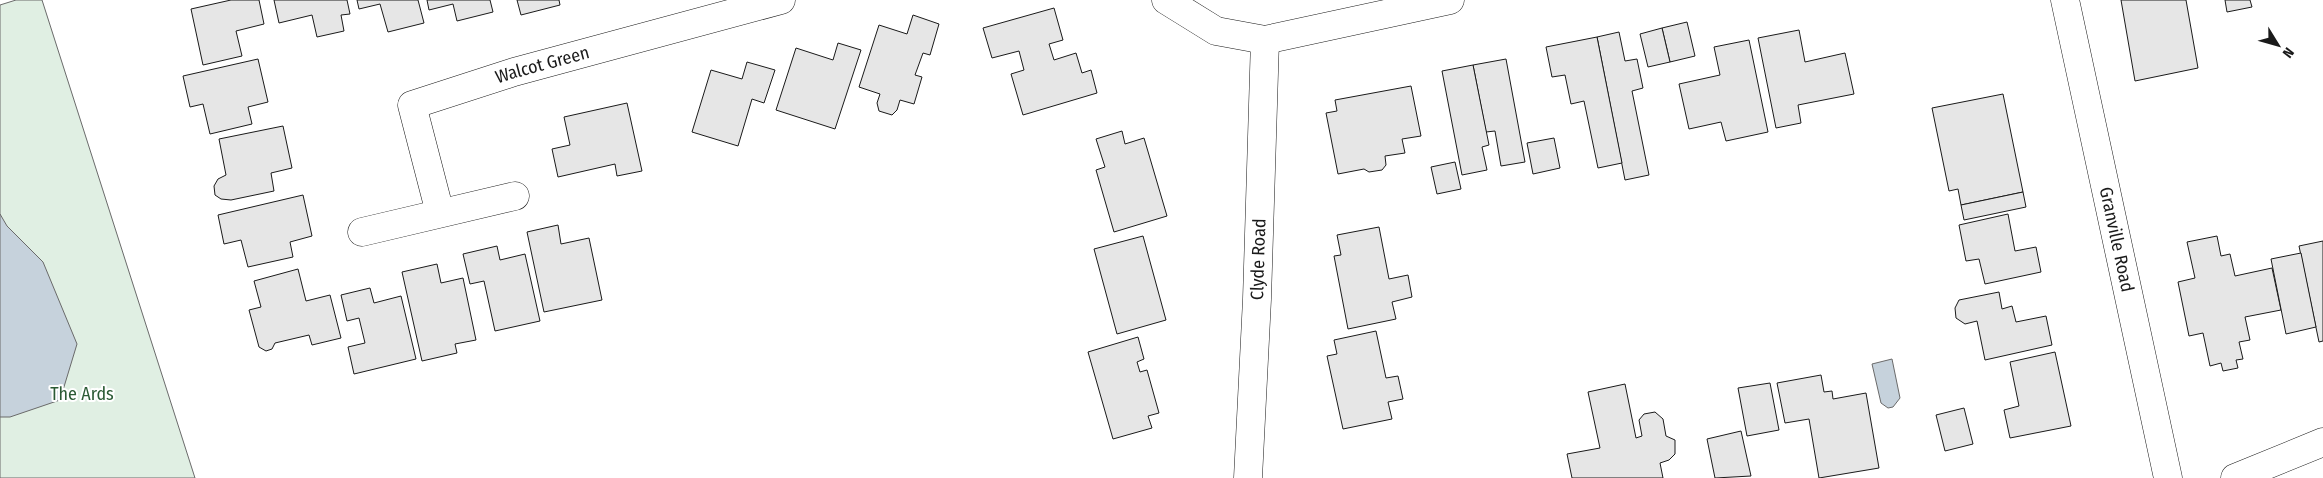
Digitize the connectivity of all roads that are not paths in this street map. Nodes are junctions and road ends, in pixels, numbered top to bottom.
1 (781, 0) edge
2 (1166, 0) edge
3 (1450, 0) edge
4 (2065, 0) edge
5 (1265, 40) junction
6 (515, 196) dead end
7 (440, 214) junction
8 (362, 232) dead end
9 (2323, 442) edge
10 (1248, 478) edge
11 (2168, 478) edge
12 (2236, 478) edge

1 - 7 street, Walcot Green
2 - 5 street
3 - 5 street
4 - 11 street, Granville Road
5 - 10 street, Clyde Road
6 - 7 street
7 - 8 street
9 - 12 street

